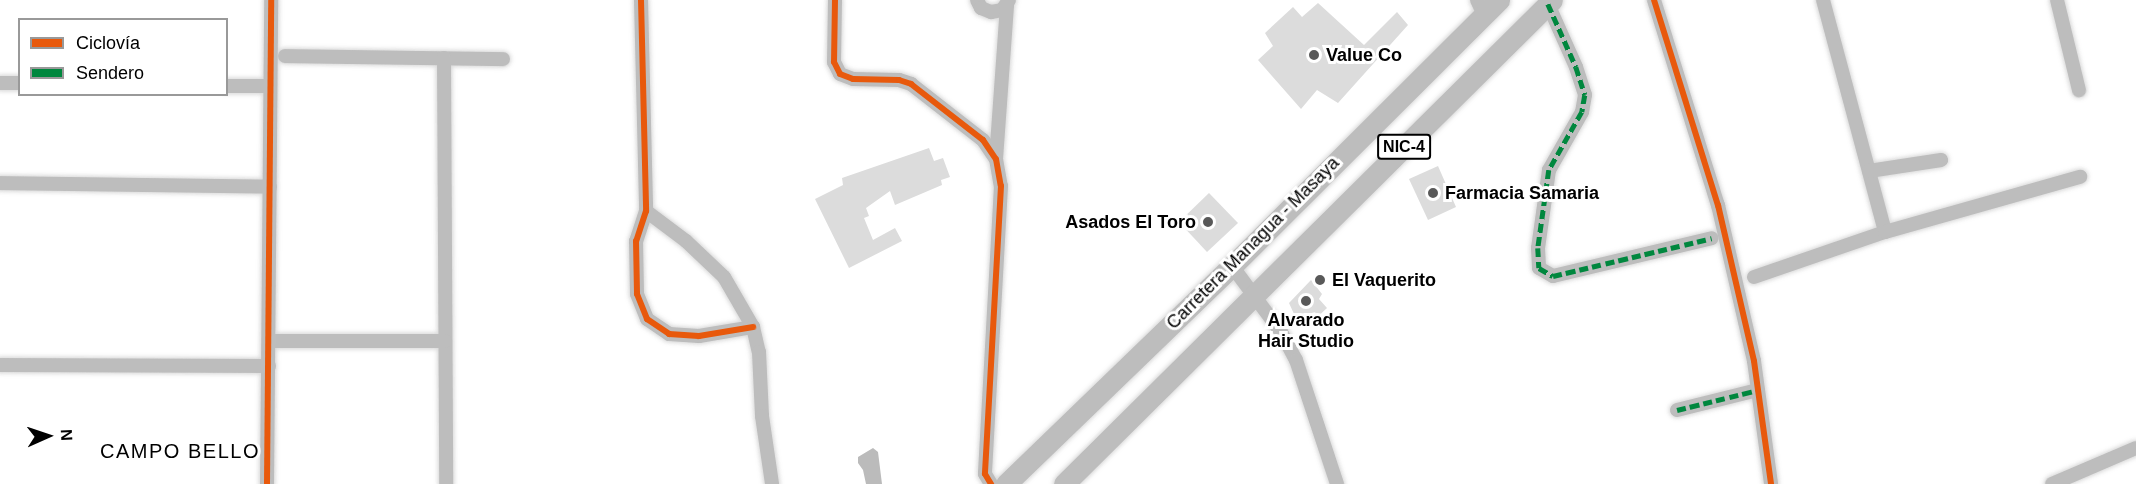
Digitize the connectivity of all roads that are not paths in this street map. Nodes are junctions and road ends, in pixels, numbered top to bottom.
1 (271, 0) edge
2 (641, 0) edge
3 (835, 0) edge
4 (977, 0) edge
5 (1499, 0) edge
6 (1654, 0) edge
7 (1823, 0) edge
8 (2057, 0) edge
9 (1008, 3) edge
10 (1542, 5) edge
11 (1481, 8) edge
12 (285, 56) dead end
13 (444, 58) junction
14 (503, 59) dead end
15 (0, 82) edge
16 (18, 83) edge
17 (228, 86) edge
18 (270, 86) junction
19 (2079, 90) dead end
20 (996, 159) junction
21 (1941, 160) dead end
22 (1869, 171) junction
23 (2080, 177) dead end
24 (0, 183) edge
25 (270, 187) junction
26 (646, 211) junction
27 (1884, 232) junction
28 (1712, 238) dead end
29 (1232, 266) junction
30 (1754, 277) dead end
31 (1256, 295) junction
32 (753, 327) junction
33 (269, 341) junction
34 (445, 341) junction
35 (0, 365) edge
36 (269, 366) junction
37 (1758, 390) junction
38 (1677, 410) dead end
39 (2136, 448) edge
40 (267, 484) edge
41 (446, 484) edge
42 (772, 484) edge
43 (991, 484) edge
44 (1006, 484) edge
45 (1064, 484) edge
46 (1337, 484) edge
47 (1771, 484) edge
48 (2052, 484) edge

1 - 18 street
2 - 26 street
3 - 20 street
4 - 9 street
5 - 11 highway, Carretera Managua - Masaya / NIC-4
6 - 37 street
7 - 22 street
8 - 19 street
9 - 20 street
10 - 28 street
10 - 31 highway, NIC-4
11 - 29 highway, Carretera Managua - Masaya / NIC-4
12 - 13 street
13 - 14 street
13 - 34 street
15 - 16 street
17 - 18 street
18 - 25 street
20 - 43 street
21 - 22 street
22 - 27 street
23 - 27 street
24 - 25 street
25 - 33 street
26 - 32 street
26 - 32 street
27 - 30 street
29 - 31 street
29 - 44 highway, Carretera Managua - Masaya / NIC-4
31 - 45 highway, NIC-4
31 - 46 street
32 - 42 street
33 - 34 street
33 - 36 street
34 - 41 street
35 - 36 street
36 - 40 street
37 - 38 street
37 - 47 street
39 - 48 street

